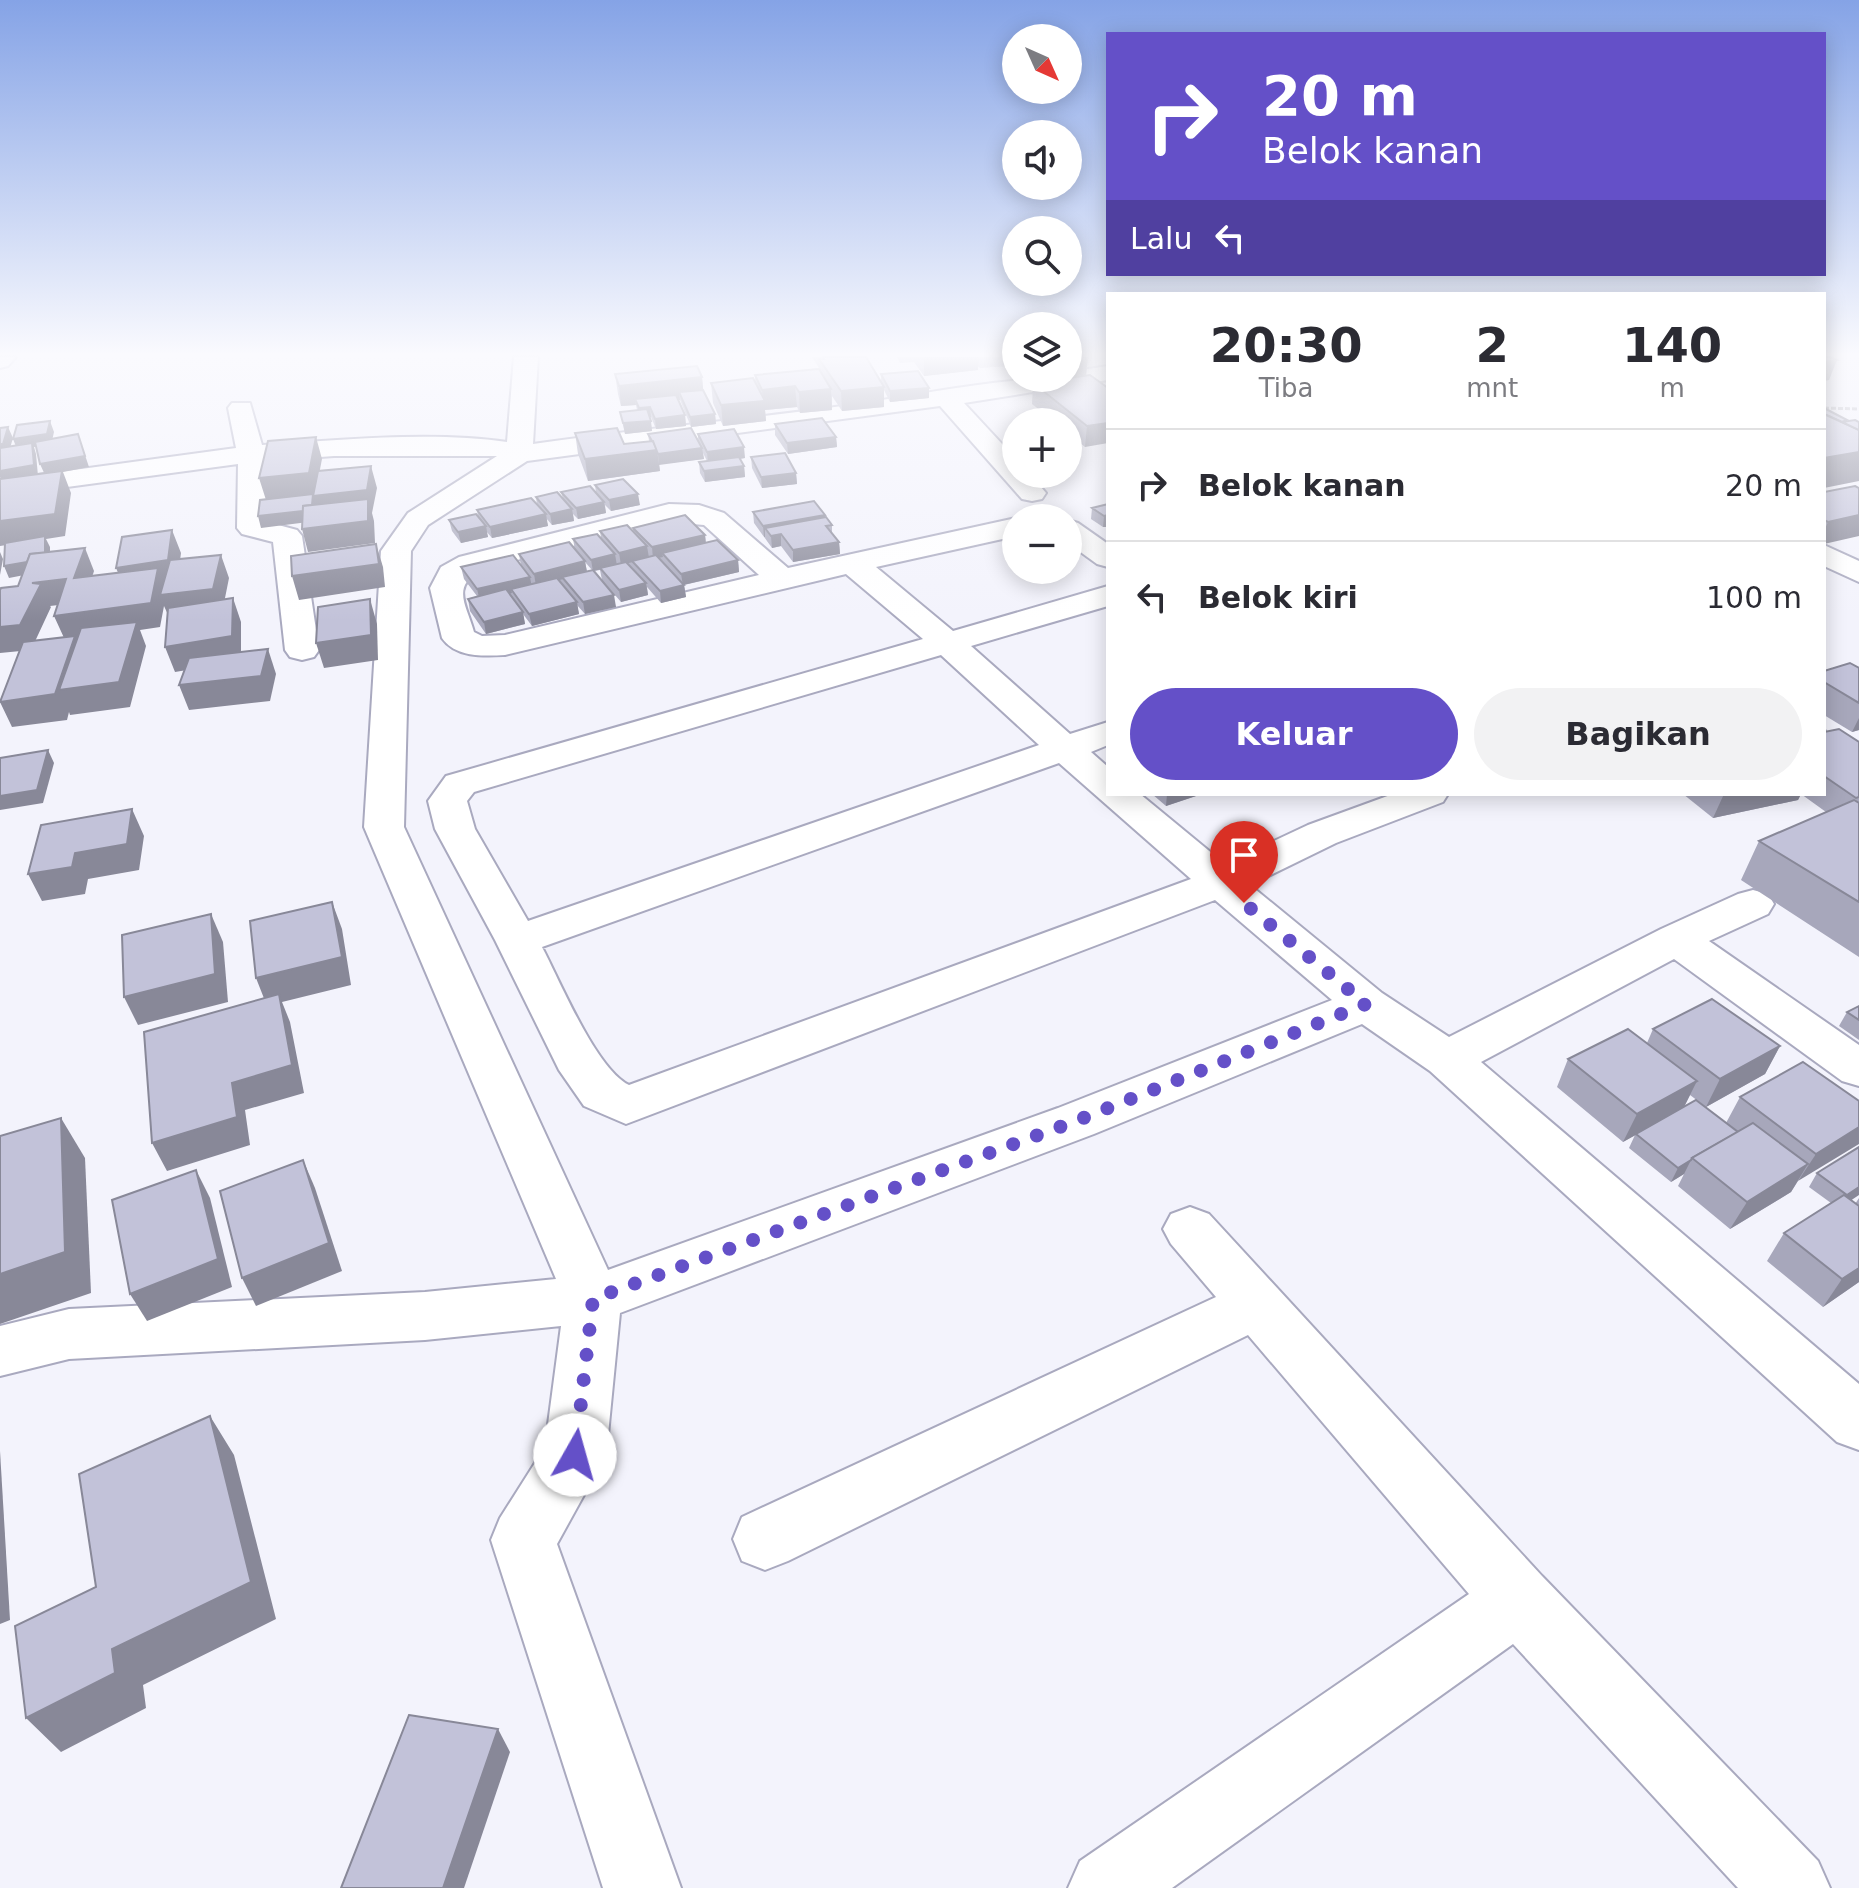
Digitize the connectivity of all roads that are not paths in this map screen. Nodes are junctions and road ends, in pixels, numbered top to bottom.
1 (249, 445) edge
2 (520, 445) edge
3 (587, 445) edge
4 (989, 445) edge
5 (251, 454) junction
6 (519, 454) junction
7 (0, 488) edge
8 (1032, 493) dead end
9 (1002, 530) edge
10 (1082, 539) edge
11 (1826, 555) edge
12 (1106, 557) edge
13 (854, 565) junction
14 (1859, 573) edge
15 (782, 579) junction
16 (1106, 597) edge
17 (949, 644) junction
18 (302, 650) dead end
19 (1106, 734) edge
20 (1062, 748) junction
21 (1106, 785) edge
22 (1118, 796) edge
23 (1424, 796) edge
24 (1220, 883) junction
25 (1753, 904) dead end
26 (1676, 939) junction
27 (517, 940) junction
28 (1366, 1004) junction
29 (1447, 1059) junction
30 (1859, 1069) edge
31 (1190, 1229) dead end
32 (593, 1299) junction
33 (1255, 1305) junction
34 (0, 1351) edge
35 (1859, 1422) edge
36 (765, 1539) dead end
37 (1518, 1600) junction
38 (642, 1888) edge
39 (1107, 1888) edge
40 (1791, 1888) edge

1 - 5 street
2 - 6 street
3 - 6 street
4 - 8 street
5 - 6 street
5 - 7 street
5 - 18 street
6 - 32 street
9 - 13 street
10 - 12 street
11 - 14 street
13 - 15 street
13 - 17 street
15 - 15 street
16 - 17 street
17 - 20 street
17 - 27 street
19 - 20 street
20 - 21 street
20 - 27 street
22 - 24 street
23 - 24 street
24 - 27 street
24 - 28 street
25 - 26 street
26 - 29 street
26 - 30 street
28 - 29 street
28 - 32 street
29 - 35 street
31 - 33 street
32 - 34 street
32 - 38 street
33 - 36 street
33 - 37 street
37 - 39 street
37 - 40 street

